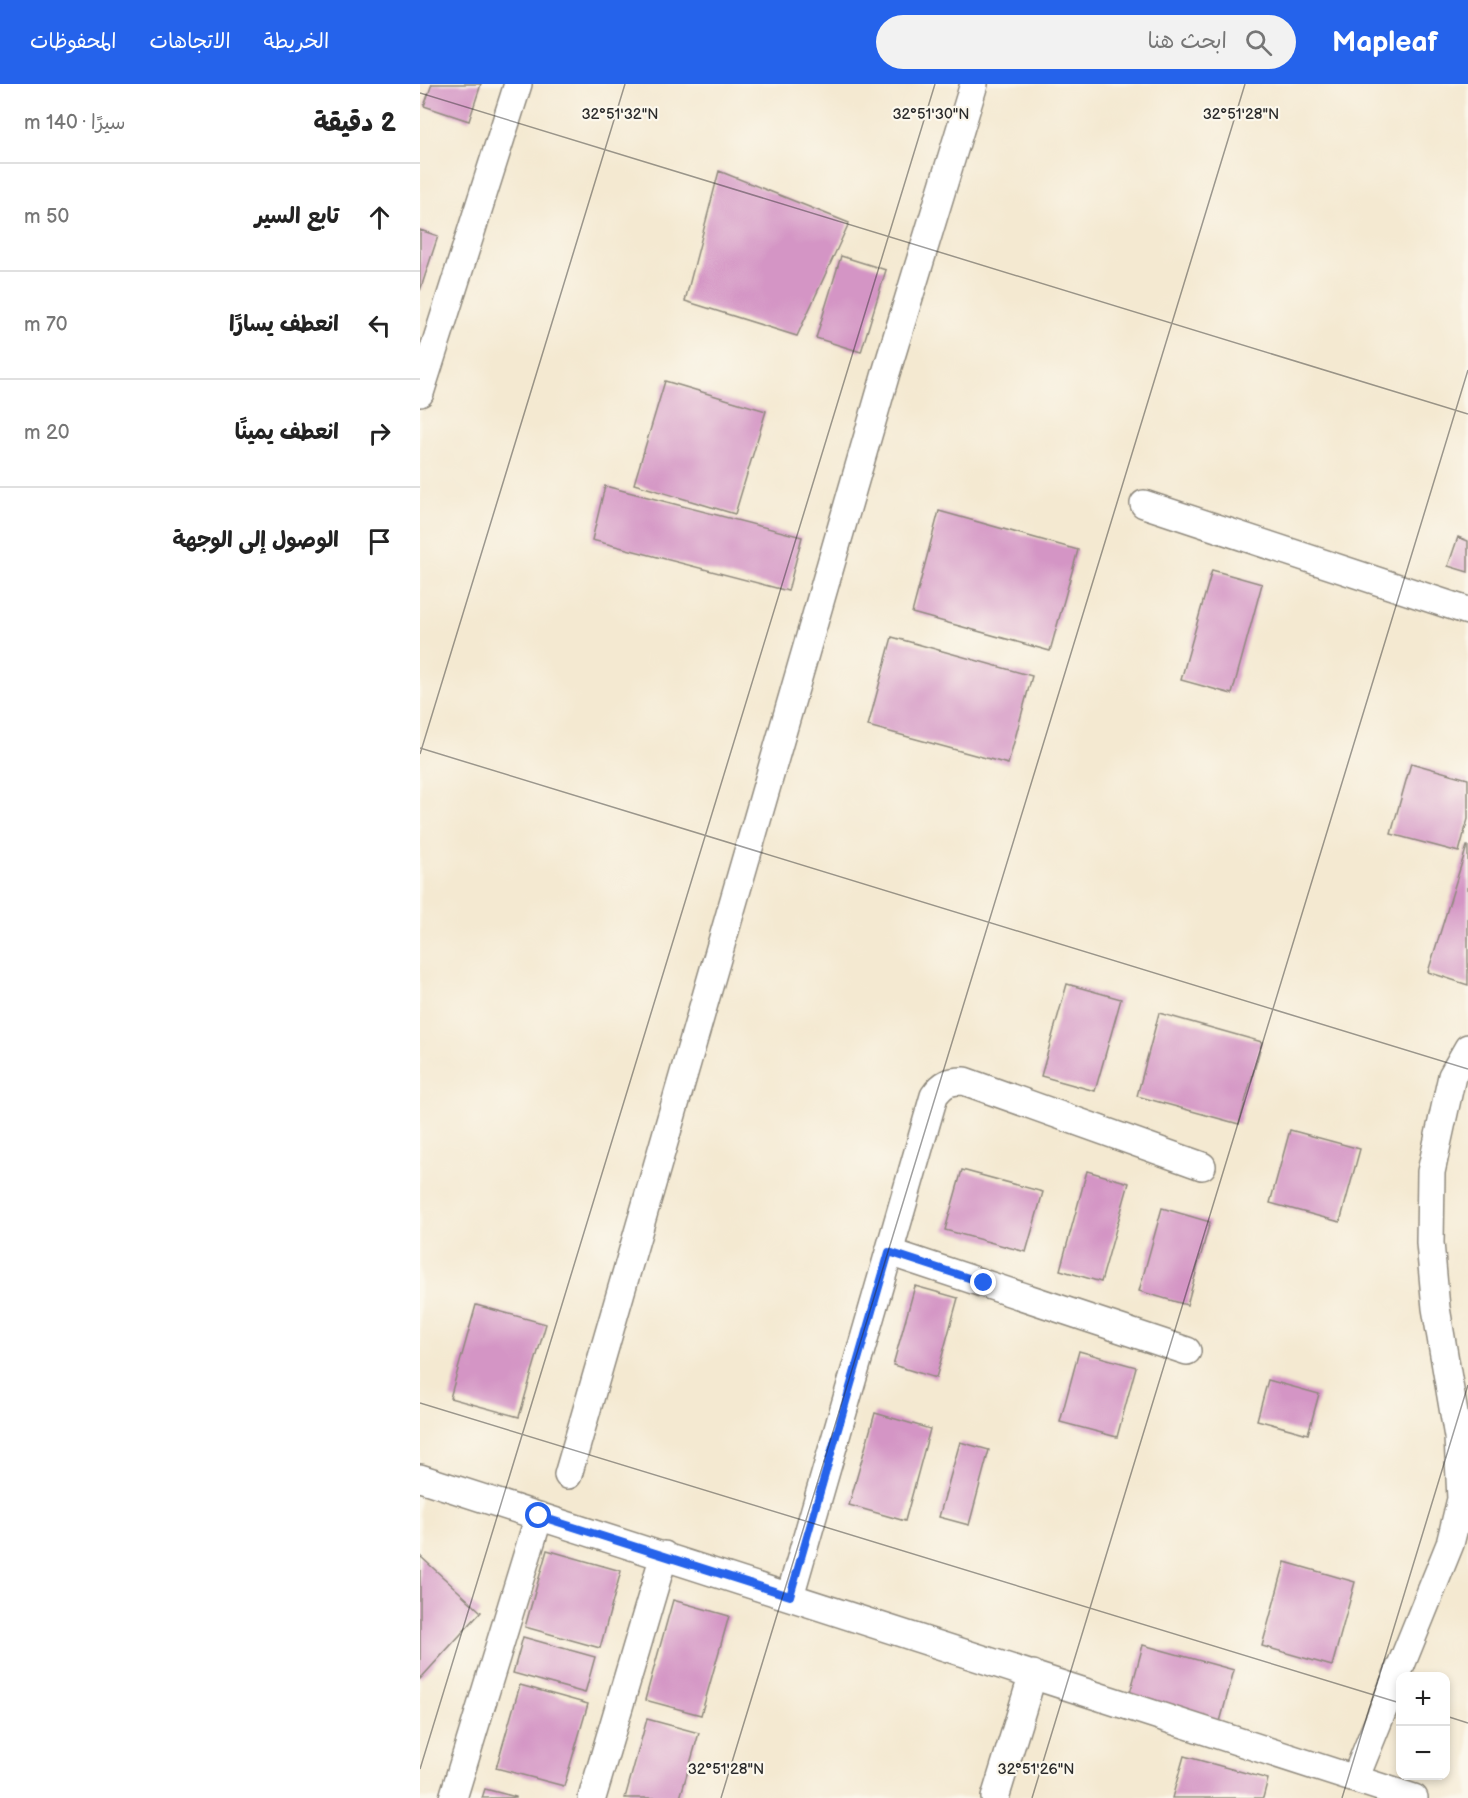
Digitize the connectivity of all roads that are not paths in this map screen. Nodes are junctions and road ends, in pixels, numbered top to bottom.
1 (518, 84) edge
2 (974, 84) edge
3 (431, 323) edge
4 (420, 393) edge
5 (1144, 504) dead end
6 (1468, 611) edge
7 (1468, 1048) edge
8 (1202, 1166) dead end
9 (889, 1252) junction
10 (1187, 1351) dead end
11 (568, 1475) dead end
12 (420, 1478) edge
13 (539, 1516) junction
14 (664, 1555) junction
15 (790, 1596) junction
16 (1033, 1674) junction
17 (1355, 1779) junction
18 (453, 1798) edge
19 (592, 1798) edge
20 (995, 1798) edge
21 (1413, 1798) edge

1 - 3 street
2 - 11 street
3 - 4 street
5 - 6 street
7 - 17 street
8 - 9 street
9 - 10 street
9 - 15 street
12 - 13 street
13 - 14 street
13 - 18 street
14 - 15 street
14 - 19 street
15 - 16 street
16 - 17 street
16 - 20 street
17 - 21 street

